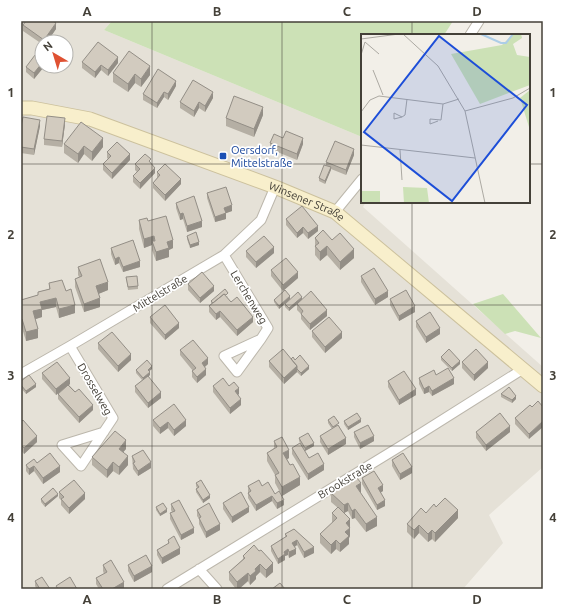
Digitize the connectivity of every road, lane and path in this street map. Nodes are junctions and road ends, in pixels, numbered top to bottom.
1 (479, 21) edge
2 (471, 34) edge
3 (21, 108) edge
4 (361, 180) edge
5 (275, 187) junction
6 (335, 212) junction
7 (224, 255) junction
8 (261, 339) dead end
9 (70, 346) junction
10 (523, 369) junction
11 (21, 374) edge
12 (543, 386) edge
13 (104, 432) junction
14 (199, 569) junction
15 (167, 589) edge
16 (217, 589) edge

1 - 2 street
3 - 5 street, Winsener Straße
4 - 6 street
5 - 6 street, Winsener Straße
5 - 7 street, Mittelstraße
6 - 10 street, Winsener Straße
7 - 8 street, Lerchenweg
7 - 9 street, Mittelstraße
9 - 11 street, Mittelstraße
9 - 13 street, Drosselweg
10 - 12 street, Winsener Straße
10 - 14 street, Brookstraße
13 - 13 street, Drosselweg
14 - 15 street, Brookstraße
14 - 16 street

